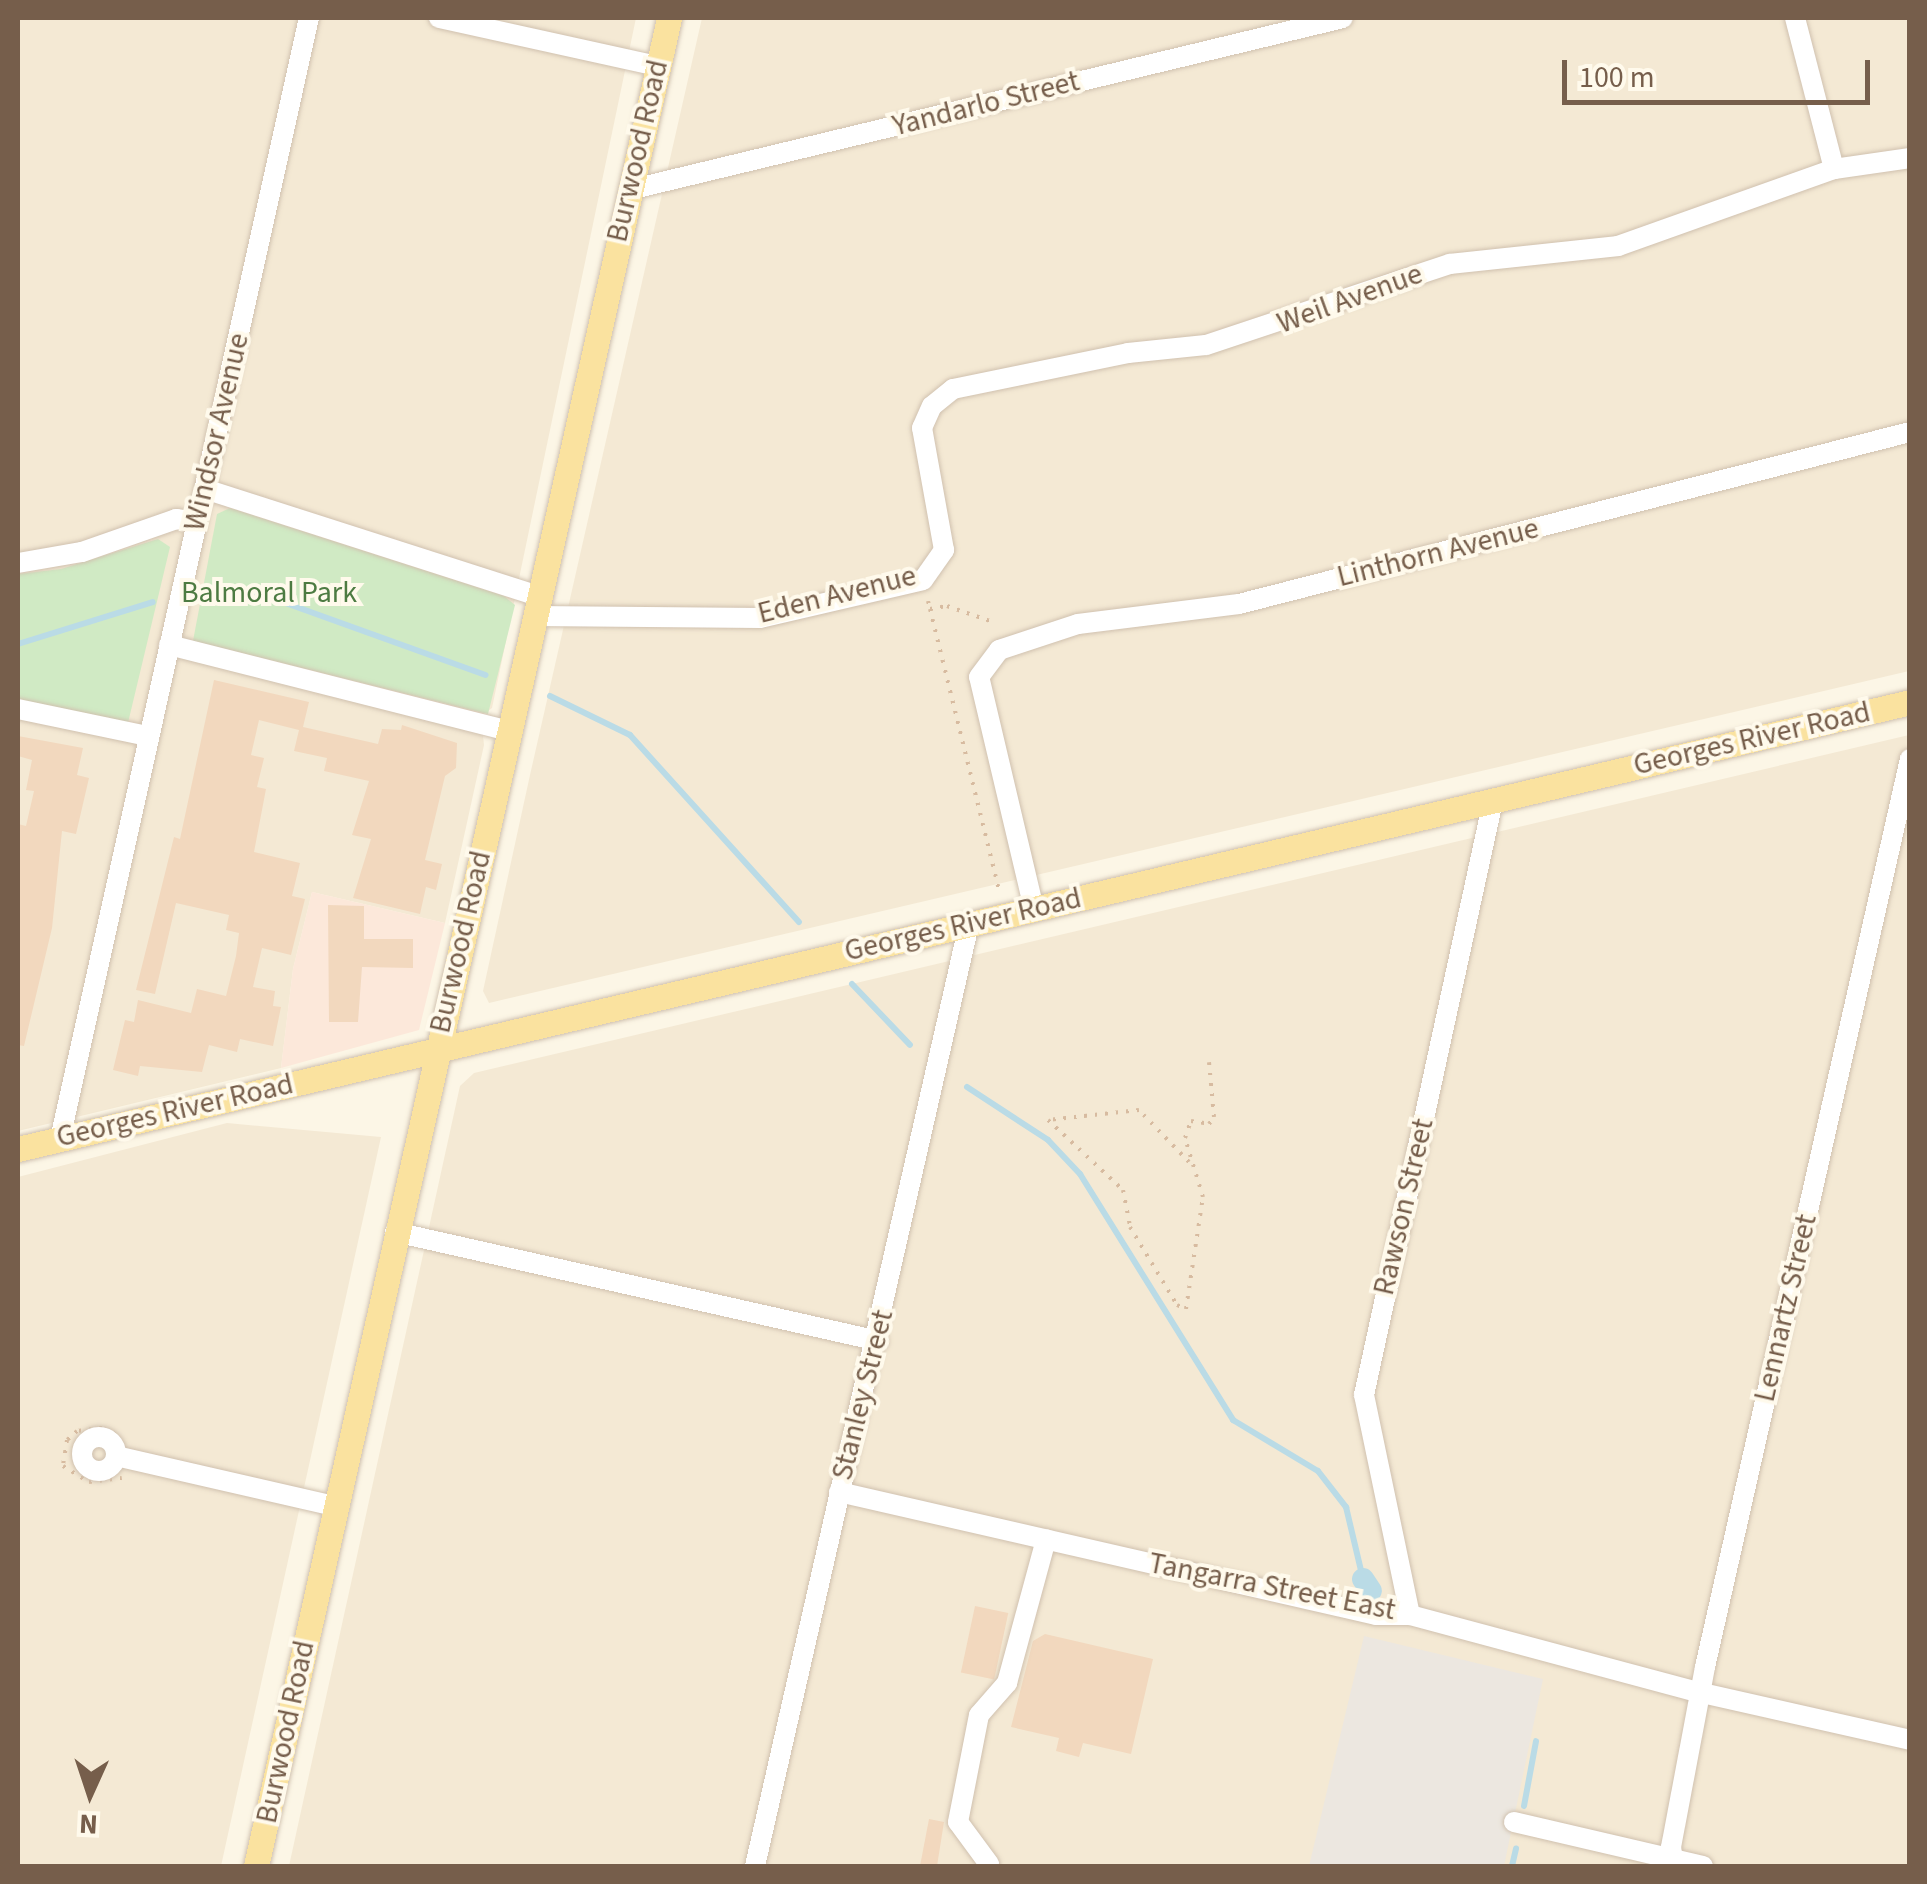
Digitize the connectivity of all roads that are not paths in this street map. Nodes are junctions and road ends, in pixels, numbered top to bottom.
1 (309, 18) edge
2 (439, 18) edge
3 (669, 18) edge
4 (1343, 18) edge
5 (1796, 18) edge
6 (658, 66) junction
7 (1910, 158) edge
8 (1834, 169) junction
9 (629, 190) junction
10 (922, 428) joint
11 (1910, 432) edge
12 (206, 489) junction
13 (198, 522) junction
14 (18, 563) edge
15 (537, 606) junction
16 (169, 645) junction
17 (1910, 702) edge
18 (18, 708) edge
19 (510, 731) junction
20 (147, 736) junction
21 (1910, 759) edge
22 (1493, 800) junction
23 (1034, 908) junction
24 (969, 924) junction
25 (436, 1049) junction
26 (60, 1138) junction
27 (18, 1148) edge
28 (395, 1232) junction
29 (878, 1341) junction
30 (116, 1456) dead end
31 (839, 1492) junction
32 (335, 1506) junction
33 (1046, 1539) junction
34 (1410, 1614) junction
35 (1702, 1694) junction
36 (1910, 1740) edge
37 (1514, 1822) dead end
38 (1672, 1863) edge
39 (989, 1864) dead end
40 (256, 1866) edge
41 (755, 1866) edge
42 (1703, 1866) edge

1 - 12 street, Windsor Avenue
2 - 6 street
3 - 6 main road, Burwood Road
4 - 9 street, Yandarlo Street
5 - 8 street
6 - 9 main road, Burwood Road
7 - 8 street, Weil Avenue
8 - 10 street, Weil Avenue
9 - 15 main road, Burwood Road
10 - 15 street, Eden Avenue
11 - 23 street, Linthorn Avenue
12 - 13 street, Windsor Avenue
12 - 15 street, Eden Avenue
13 - 14 street
13 - 16 street, Windsor Avenue
15 - 19 main road, Burwood Road
16 - 19 street
16 - 20 street, Windsor Avenue
17 - 22 main road, Georges River Road
18 - 20 street
19 - 25 main road, Burwood Road
20 - 26 street, Windsor Avenue
21 - 35 street, Lennartz Street
22 - 23 main road, Georges River Road
22 - 34 street, Rawson Street
23 - 24 main road, Georges River Road
24 - 25 main road, Georges River Road
24 - 29 street, Stanley Street
25 - 26 main road, Georges River Road
25 - 28 main road, Burwood Road
26 - 27 main road, Georges River Road
28 - 29 street
28 - 32 main road, Burwood Road
29 - 31 street, Stanley Street
30 - 32 street
31 - 33 street, Tangarra Street East
31 - 41 street, Stanley Street
32 - 40 main road, Burwood Road
33 - 34 street, Tangarra Street East
33 - 39 street
34 - 35 street, Tangarra Street East
35 - 36 street, Tangarra Street East
35 - 38 street, Lennartz Street
37 - 38 street
38 - 42 street

